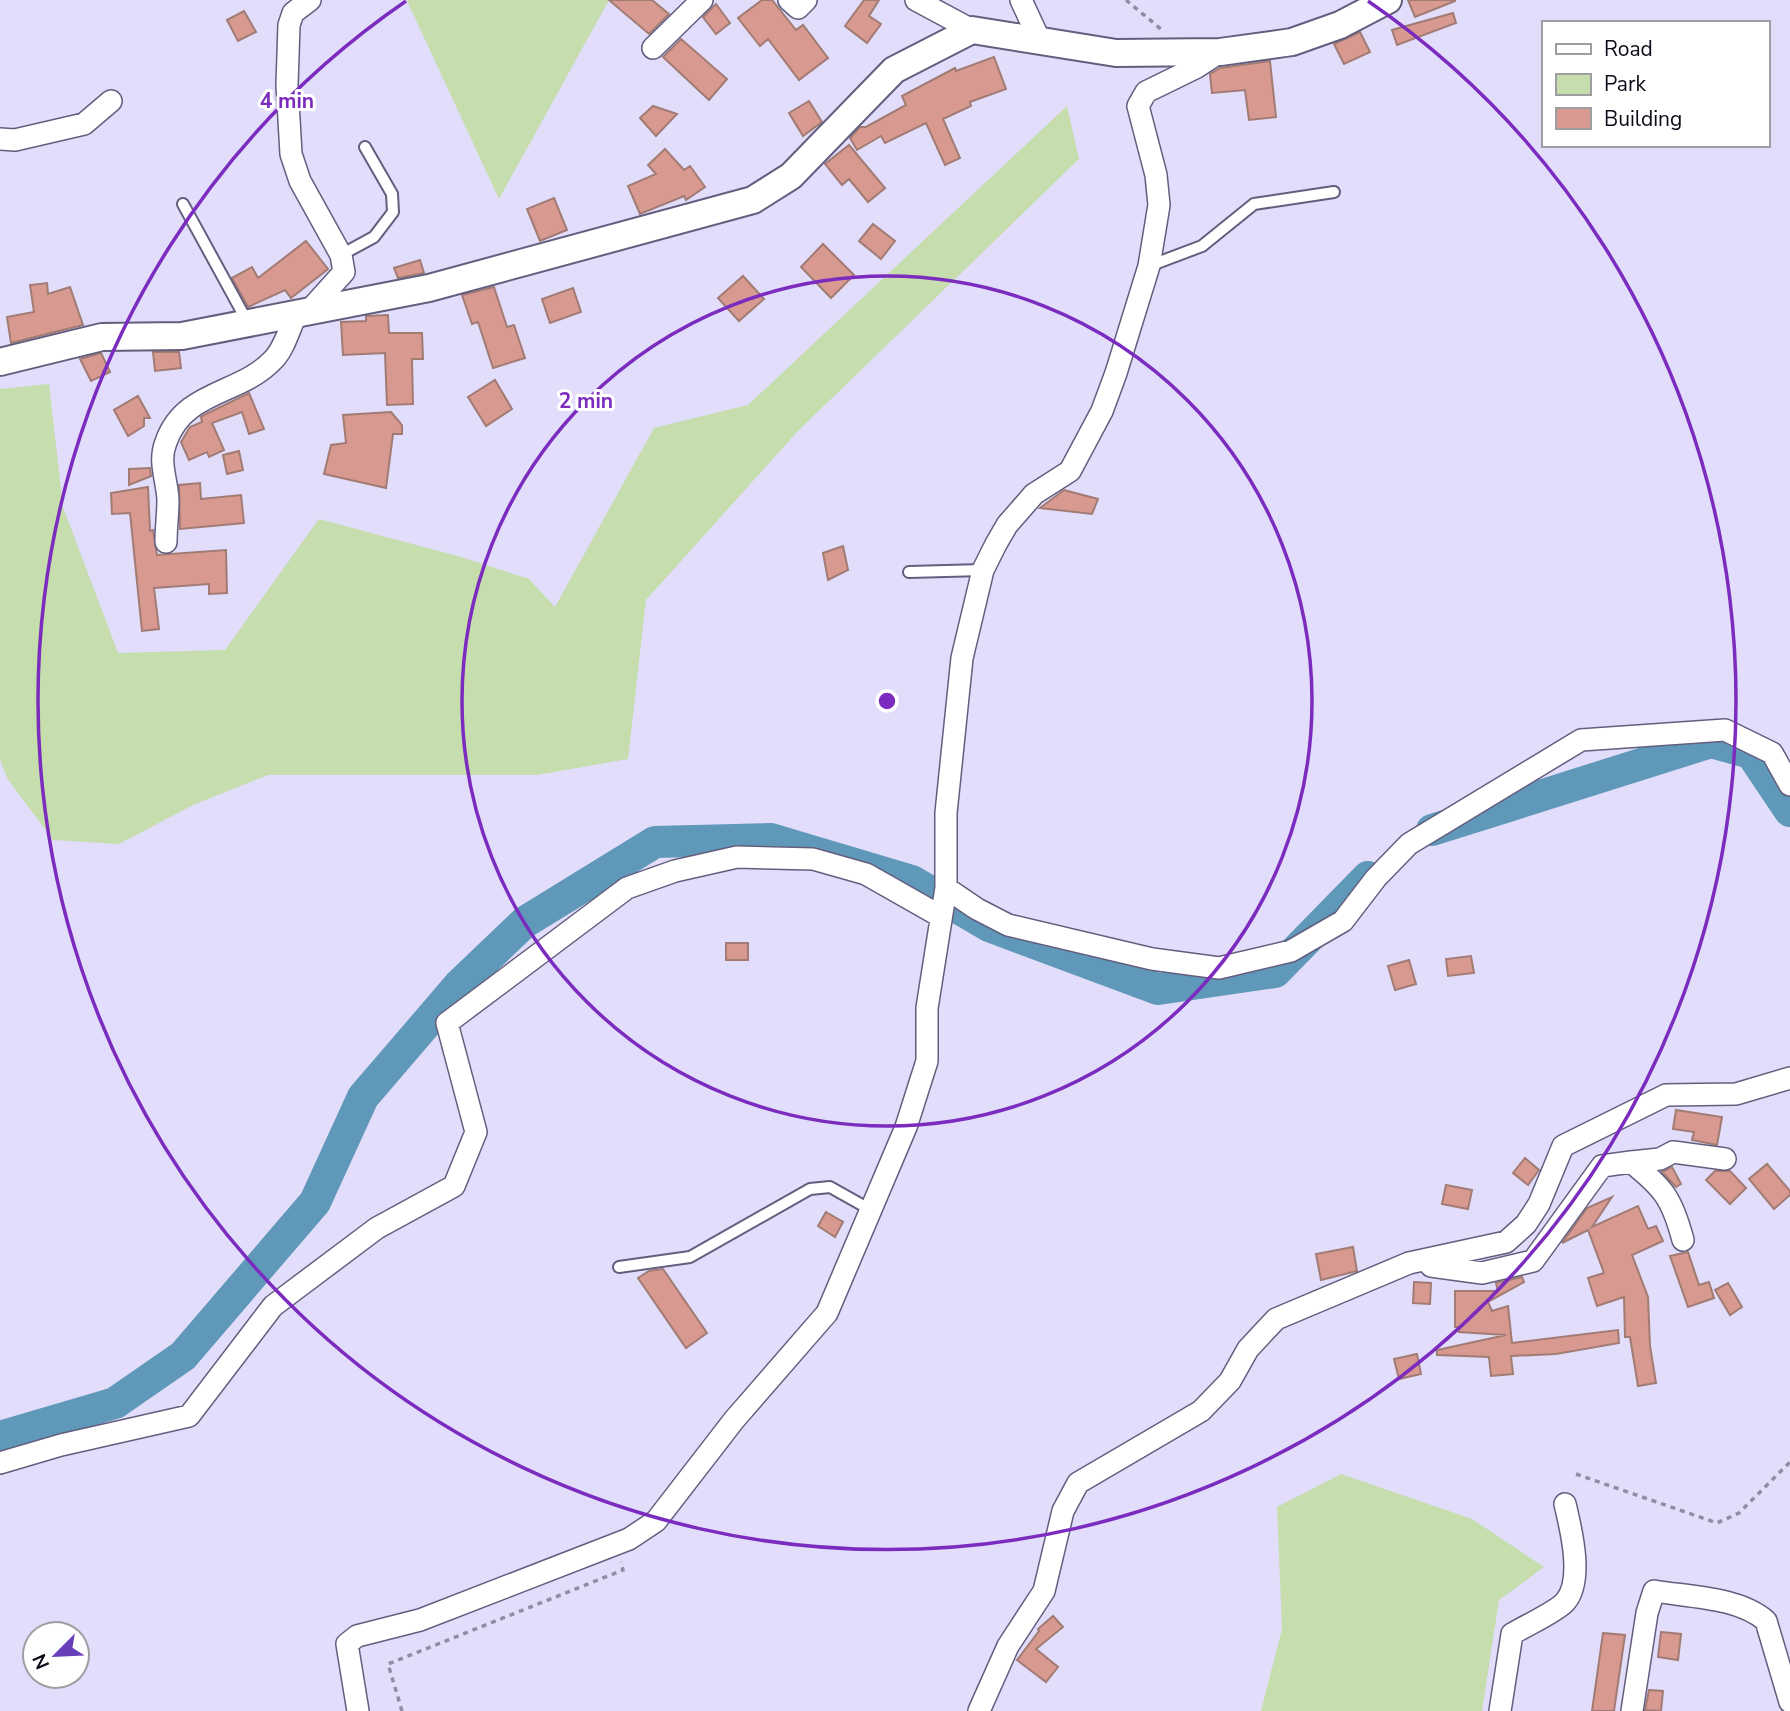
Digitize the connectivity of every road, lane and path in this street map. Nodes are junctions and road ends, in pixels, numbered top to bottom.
1 (310, 0) edge
2 (702, 0) edge
3 (789, 0) edge
4 (806, 0) edge
5 (916, 0) edge
6 (1021, 0) edge
7 (1126, 0) edge
8 (1388, 0) edge
9 (972, 30) junction
10 (1165, 32) dead end
11 (1040, 41) junction
12 (653, 48) dead end
13 (1220, 52) junction
14 (111, 101) dead end
15 (0, 139) edge
16 (365, 147) dead end
17 (1334, 192) dead end
18 (183, 204) dead end
19 (341, 256) junction
20 (1149, 266) junction
21 (301, 315) junction
22 (249, 325) junction
23 (0, 362) edge
24 (166, 542) dead end
25 (983, 570) junction
26 (909, 572) dead end
27 (1790, 785) edge
28 (943, 902) junction
29 (1790, 1078) edge
30 (1725, 1159) dead end
31 (1631, 1162) junction
32 (871, 1210) junction
33 (1683, 1240) dead end
34 (1409, 1263) junction
35 (619, 1267) dead end
36 (1790, 1462) edge
37 (0, 1463) edge
38 (1576, 1474) dead end
39 (1565, 1504) dead end
40 (620, 1555) dead end
41 (1790, 1702) edge
42 (358, 1711) edge
43 (402, 1711) edge
44 (979, 1711) edge
45 (1500, 1711) edge
46 (1632, 1711) edge

1 - 19 street
2 - 12 street
3 - 4 street
5 - 9 street
6 - 11 street
7 - 10 path
8 - 13 street
9 - 11 street
9 - 21 street
11 - 13 street
13 - 20 street
14 - 15 street
16 - 19 lane
17 - 20 lane
18 - 22 lane
19 - 21 street
20 - 25 street
21 - 22 street
21 - 24 street
22 - 23 street
25 - 26 lane
25 - 28 street
27 - 28 street
28 - 32 street
28 - 37 street
29 - 34 street
30 - 31 street
31 - 33 street
31 - 34 street
32 - 35 lane
32 - 42 street
34 - 44 street
36 - 38 path
39 - 45 street
40 - 43 path
41 - 46 street

